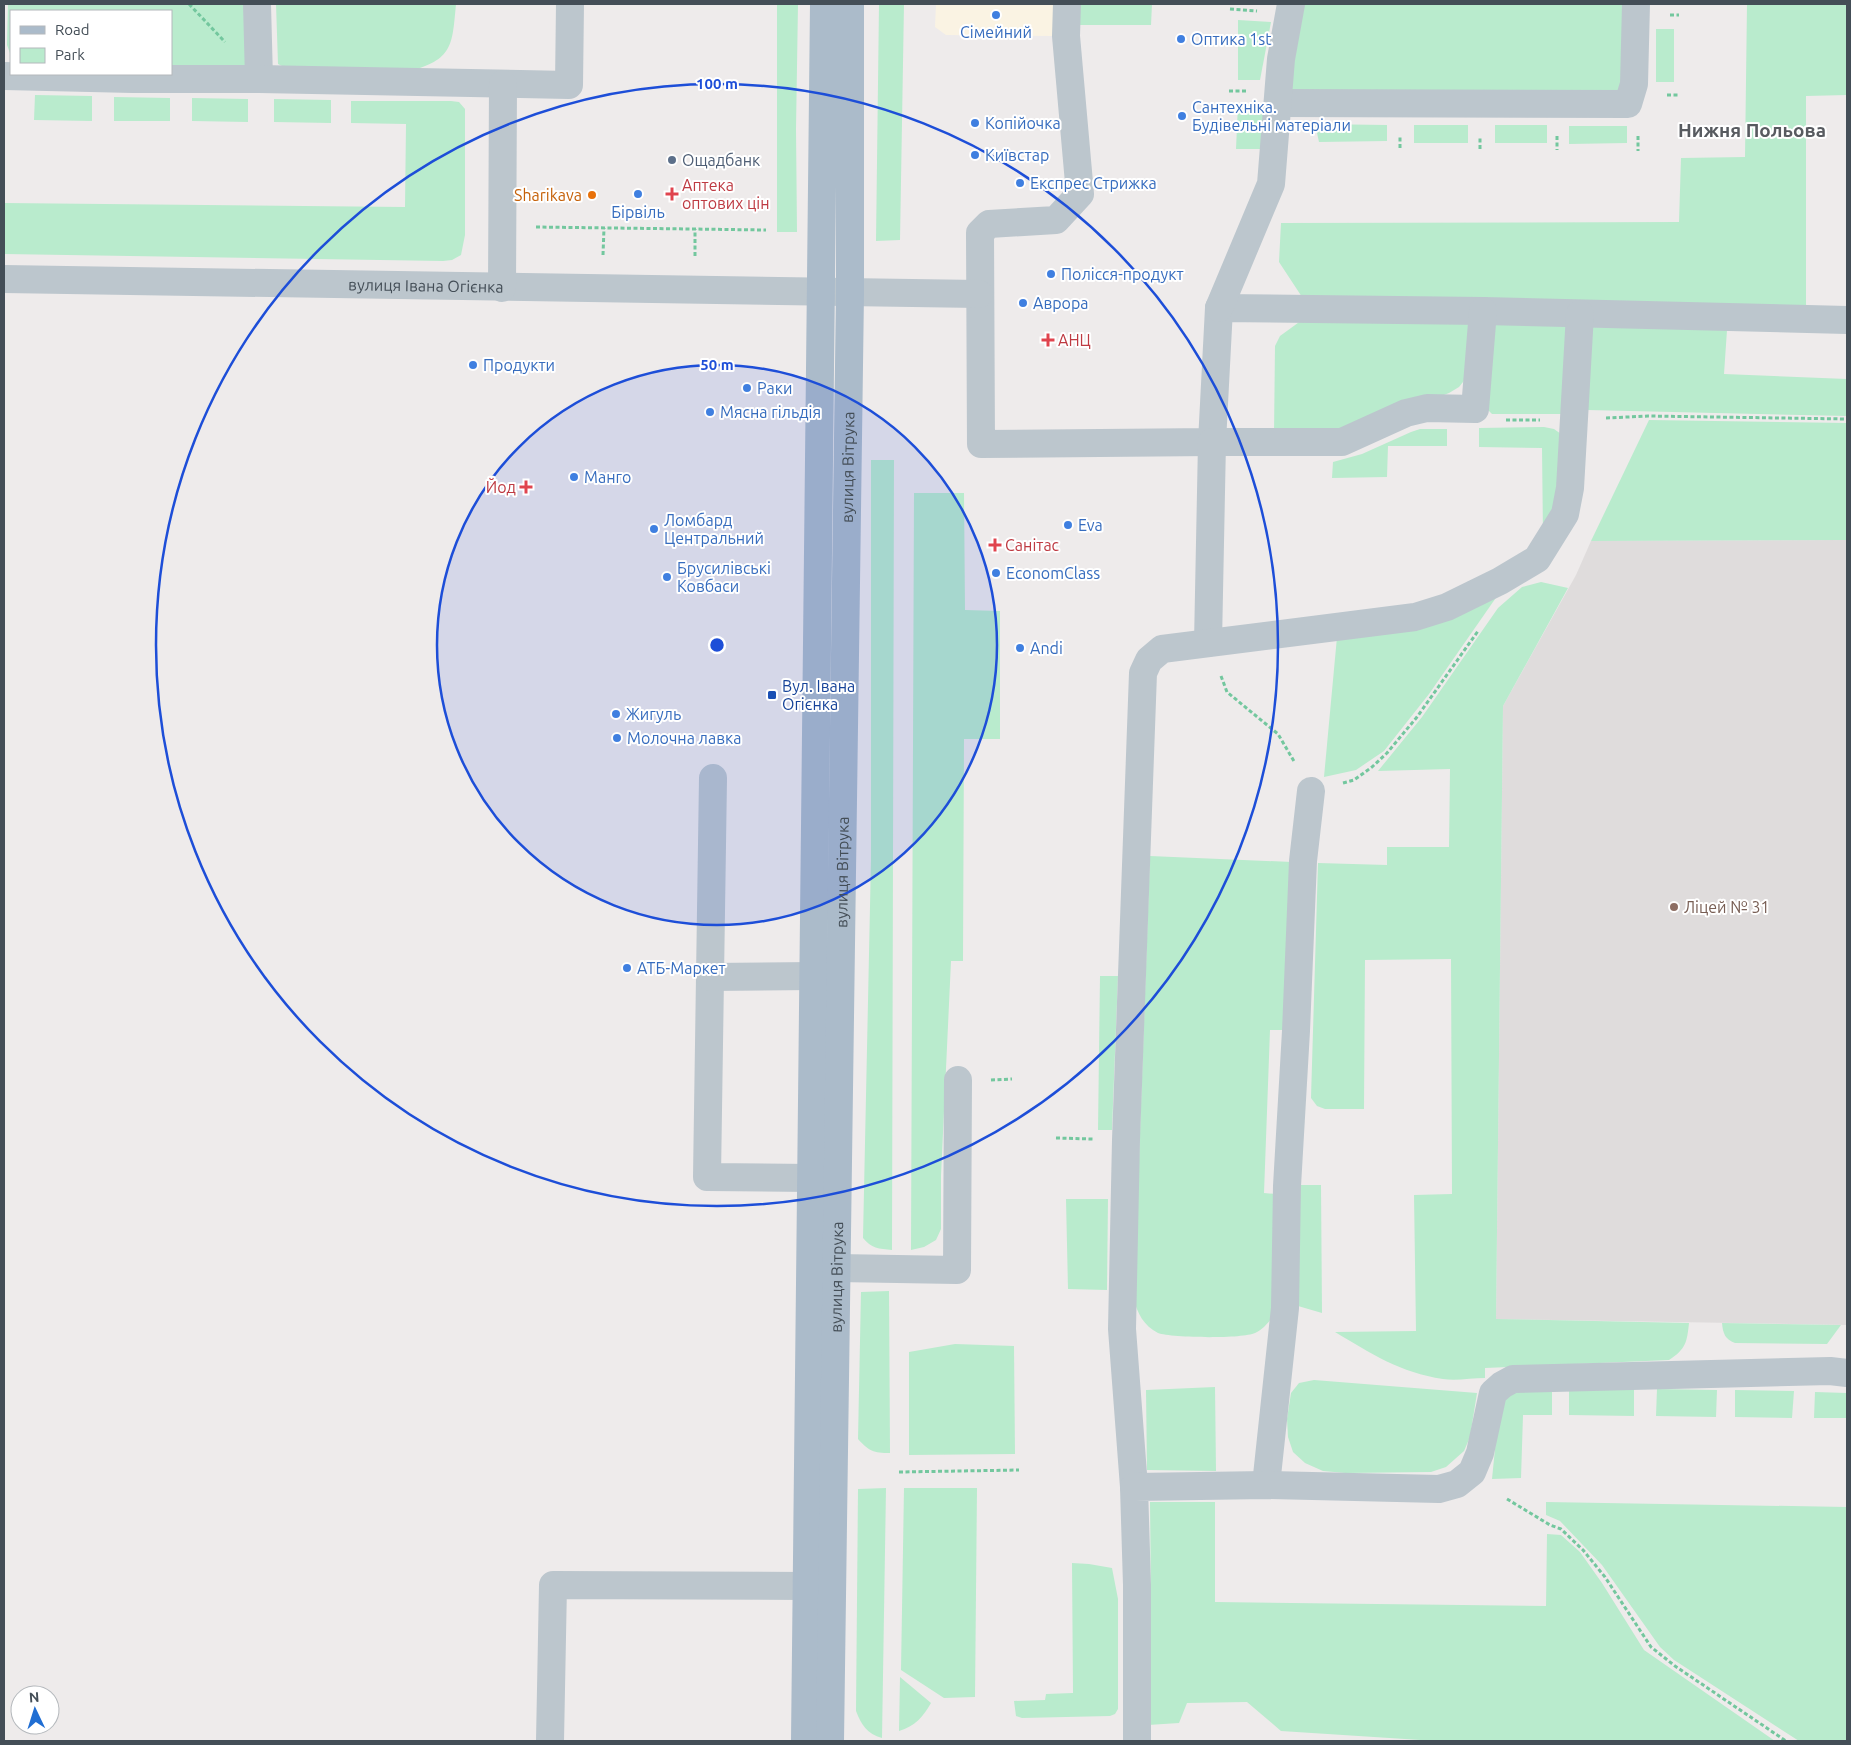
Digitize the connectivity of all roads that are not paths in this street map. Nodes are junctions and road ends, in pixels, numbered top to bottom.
1 (257, 4) edge
2 (570, 4) edge
3 (824, 4) edge
4 (850, 4) edge
5 (1066, 4) edge
6 (1291, 4) edge
7 (1636, 4) edge
8 (4, 76) edge
9 (259, 79) junction
10 (503, 84) junction
11 (1278, 103) junction
12 (4, 279) edge
13 (502, 288) junction
14 (820, 292) junction
15 (850, 293) junction
16 (979, 294) junction
17 (1219, 308) junction
18 (1483, 311) junction
19 (1580, 314) junction
20 (1847, 320) edge
21 (1212, 442) junction
22 (1208, 643) junction
23 (713, 778) dead end
24 (1311, 792) road end
25 (814, 976) junction
26 (710, 977) junction
27 (958, 1080) dead end
28 (812, 1178) junction
29 (837, 1268) junction
30 (1847, 1373) edge
31 (1266, 1485) junction
32 (1134, 1487) junction
33 (807, 1586) junction
34 (550, 1741) edge
35 (805, 1741) edge
36 (830, 1741) edge
37 (1137, 1741) edge

1 - 9 street
2 - 10 street
3 - 14 main road, вулиця Вітрука
4 - 15 main road, вулиця Вітрука
5 - 16 street
6 - 11 street
7 - 11 street
8 - 9 street
9 - 10 street
10 - 13 street
11 - 17 street
12 - 13 street, вулиця Івана Огієнка
13 - 14 street, вулиця Івана Огієнка
14 - 15 street, вулиця Івана Огієнка
14 - 25 main road, вулиця Вітрука
15 - 16 street, вулиця Івана Огієнка
15 - 29 main road, вулиця Вітрука
16 - 21 street
17 - 18 street
17 - 21 street
18 - 19 street
18 - 21 street
19 - 20 street
19 - 22 street
21 - 22 street
22 - 32 street
23 - 26 street
24 - 31 street
25 - 26 street
25 - 28 main road, вулиця Вітрука
26 - 28 street
27 - 29 street
28 - 33 main road, вулиця Вітрука
29 - 36 main road, вулиця Вітрука
30 - 31 street
31 - 32 street
32 - 37 street
33 - 34 street
33 - 35 main road, вулиця Вітрука

